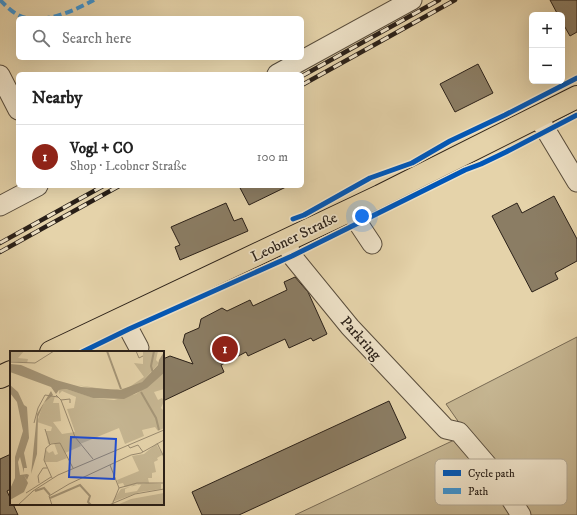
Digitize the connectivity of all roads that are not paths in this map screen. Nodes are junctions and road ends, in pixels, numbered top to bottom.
1 (412, 0) edge
2 (304, 59) edge
3 (303, 60) edge
4 (281, 72) edge
5 (0, 75) edge
6 (577, 97) edge
7 (16, 106) edge
8 (538, 117) junction
9 (577, 182) edge
10 (34, 188) edge
11 (0, 206) edge
12 (351, 210) junction
13 (286, 241) junction
14 (372, 244) dead end
15 (123, 318) junction
16 (139, 348) dead end
17 (53, 351) edge
18 (10, 372) edge
19 (0, 377) edge
20 (482, 459) edge
21 (515, 505) edge
22 (521, 515) edge

1 - 2 street
3 - 4 street
5 - 7 street
6 - 8 main road, Leobner Straße
8 - 9 street
8 - 12 main road, Leobner Straße
10 - 11 street
12 - 13 main road, Leobner Straße
12 - 14 street
13 - 15 main road, Leobner Straße
13 - 20 street, Parkring
15 - 16 street
15 - 17 main road, Leobner Straße
18 - 19 main road
21 - 22 street, Parkring

